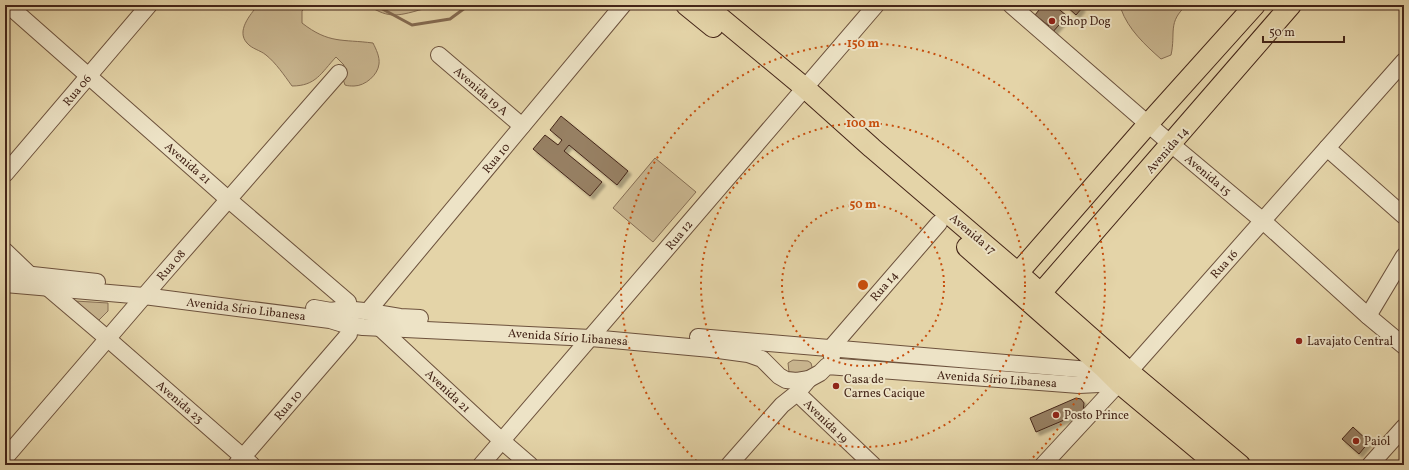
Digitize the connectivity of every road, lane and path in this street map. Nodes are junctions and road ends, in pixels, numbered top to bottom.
1 (8, 5) edge
2 (149, 5) edge
3 (623, 5) edge
4 (686, 5) edge
5 (705, 5) edge
6 (876, 5) edge
7 (1011, 5) edge
8 (1255, 5) edge
9 (1291, 5) edge
10 (1214, 51) junction
11 (439, 55) dead end
12 (1404, 61) edge
13 (1236, 70) junction
14 (339, 73) dead end
15 (89, 76) junction
16 (801, 92) junction
17 (1148, 124) junction
18 (522, 126) junction
19 (1171, 144) junction
20 (1327, 148) junction
21 (5, 174) edge
22 (229, 200) junction
23 (1404, 216) edge
24 (1263, 221) junction
25 (939, 223) junction
26 (5, 251) edge
27 (1404, 256) edge
28 (5, 272) edge
29 (1018, 273) junction
30 (29, 280) junction
31 (5, 284) edge
32 (48, 288) junction
33 (148, 292) junction
34 (1041, 293) junction
35 (1368, 316) junction
36 (349, 317) junction
37 (377, 317) junction
38 (595, 333) junction
39 (108, 339) junction
40 (780, 344) junction
41 (1404, 346) edge
42 (830, 349) junction
43 (770, 366) junction
44 (827, 366) junction
45 (1119, 376) junction
46 (809, 379) junction
47 (786, 380) junction
48 (797, 393) junction
49 (782, 405) junction
50 (1404, 427) edge
51 (502, 441) junction
52 (5, 458) edge
53 (244, 462) edge
54 (481, 465) edge
55 (530, 465) edge
56 (729, 465) edge
57 (873, 465) edge
58 (1043, 465) edge
59 (1217, 465) edge
60 (1240, 465) edge
61 (1370, 465) edge

1 - 15 street, Avenida 21
2 - 15 street, Rua 06
3 - 18 street, Rua 10
4 - 16 main road, Avenida 17
5 - 16 main road, Avenida 17
6 - 16 street, Rua 12
7 - 17 street, Avenida 15
8 - 10 main road
9 - 13 main road, Avenida 14
10 - 13 main road
10 - 17 main road
11 - 18 street, Avenida 19 A
12 - 20 street, Rua 16
13 - 19 main road, Avenida 14
14 - 22 street, Rua 08
15 - 21 street, Rua 06
15 - 22 street, Avenida 21
16 - 25 main road, Avenida 17
16 - 29 main road, Avenida 17
16 - 38 street, Rua 12
17 - 19 street, Avenida 15
17 - 29 main road
18 - 37 street, Rua 10
19 - 24 street, Avenida 15
19 - 34 main road, Avenida 14
20 - 23 street
20 - 24 street, Rua 16
22 - 33 street, Rua 08
22 - 36 street, Avenida 21
24 - 35 street, Avenida 15
24 - 45 street, Rua 16
25 - 42 street, Rua 14
25 - 45 main road, Avenida 17
26 - 30 street
27 - 35 street
28 - 30 street, Avenida Sírio Libanesa
29 - 34 main road, Avenida 17
30 - 31 street, Avenida Sírio Libanesa
30 - 32 street, Avenida Sírio Libanesa
30 - 33 street, Avenida Sírio Libanesa
32 - 33 street, Avenida Sírio Libanesa
32 - 39 street, Avenida 23
33 - 36 street, Avenida Sírio Libanesa
33 - 39 street, Rua 08
34 - 45 main road, Avenida 17
35 - 41 street, Avenida 15
36 - 37 street, Avenida Sírio Libanesa
36 - 37 street, Avenida Sírio Libanesa
36 - 53 street, Rua 10
37 - 38 street, Avenida Sírio Libanesa
37 - 51 street, Avenida 21
38 - 40 street, Avenida Sírio Libanesa
38 - 43 street, Avenida Sírio Libanesa
38 - 51 street, Rua 12
39 - 52 street, Rua 08
39 - 53 street, Avenida 23
40 - 42 street, Avenida Sírio Libanesa
40 - 43 street
42 - 44 street
42 - 45 street, Avenida Sírio Libanesa
43 - 47 street, Avenida Sírio Libanesa
44 - 45 street, Avenida Sírio Libanesa
44 - 46 street
45 - 58 street, Rua 16
45 - 59 main road, Avenida 17
45 - 60 main road, Avenida 17
46 - 47 street
46 - 48 street
47 - 49 street
48 - 49 street
48 - 57 street, Avenida 19
49 - 56 street
50 - 61 street
51 - 54 street, Rua 12
51 - 55 street, Avenida 21

